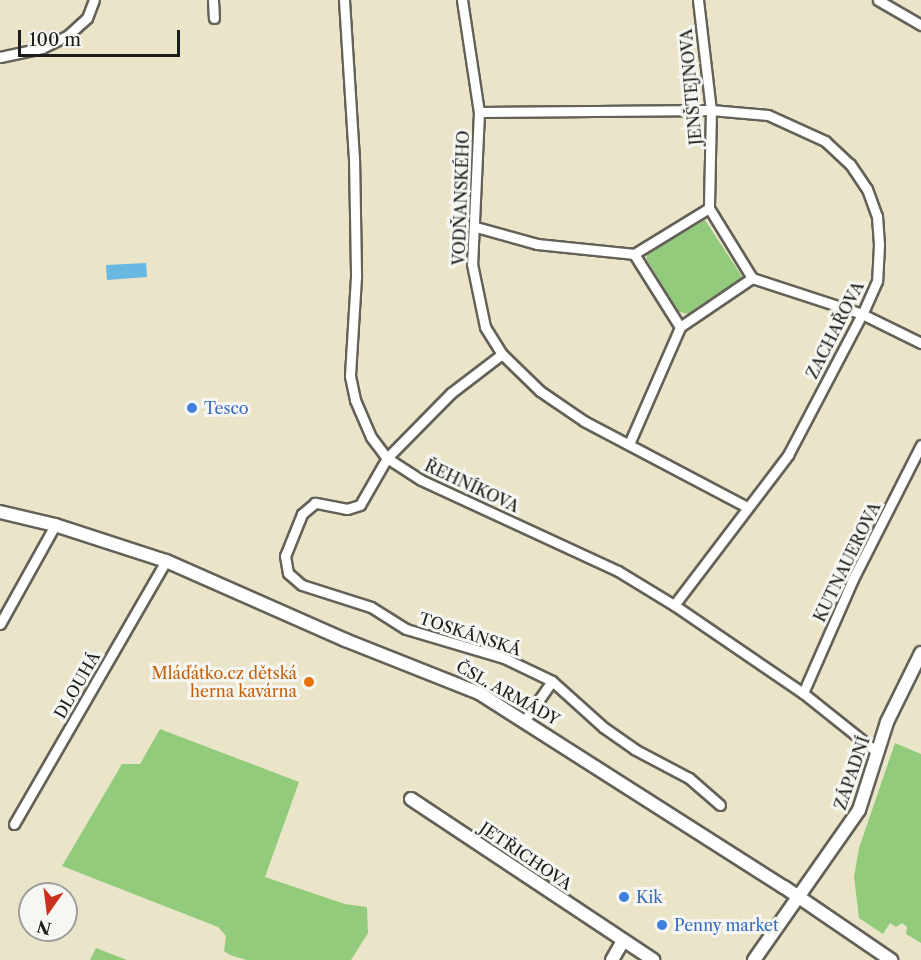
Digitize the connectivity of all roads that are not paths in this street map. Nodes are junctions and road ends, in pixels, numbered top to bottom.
1 (94, 0) edge
2 (213, 0) edge
3 (344, 0) edge
4 (462, 0) edge
5 (698, 0) edge
6 (878, 0) edge
7 (214, 18) dead end
8 (921, 25) edge
9 (0, 57) edge
10 (711, 110) junction
11 (479, 112) junction
12 (709, 208) junction
13 (476, 227) junction
14 (634, 254) junction
15 (752, 278) junction
16 (862, 314) junction
17 (680, 327) junction
18 (921, 343) edge
19 (502, 354) junction
20 (629, 444) junction
21 (921, 445) edge
22 (387, 458) junction
23 (747, 507) junction
24 (0, 512) edge
25 (55, 525) junction
26 (166, 561) junction
27 (674, 605) junction
28 (0, 624) edge
29 (921, 653) edge
30 (552, 681) junction
31 (803, 693) junction
32 (525, 720) junction
33 (877, 752) junction
34 (411, 799) dead end
35 (720, 805) dead end
36 (14, 824) dead end
37 (798, 896) junction
38 (623, 941) junction
39 (612, 960) edge
40 (653, 960) edge
41 (754, 960) edge
42 (891, 960) edge

1 - 9 street
2 - 7 street
3 - 22 street, ŘEHNÍKOVA
4 - 11 street, VODŇANSKÉHO
5 - 10 street, JENŠTEJNOVA
6 - 8 street
10 - 11 street, ZACHAŘOVA
10 - 12 street, JENŠTEJNOVA
10 - 16 street, ZACHAŘOVA
11 - 13 street, VODŇANSKÉHO
12 - 14 street
12 - 15 street
13 - 14 street
13 - 19 street, VODŇANSKÉHO
14 - 17 street
15 - 16 street
15 - 17 street
16 - 18 street
16 - 23 street, ZACHAŘOVA
17 - 20 street
19 - 20 street, VODŇANSKÉHO
19 - 22 street
20 - 23 street, VODŇANSKÉHO
21 - 31 street, KUTNAUEROVA
22 - 27 street, ŘEHNÍKOVA
22 - 30 street, TOSKÁNSKÁ
23 - 27 street, ZACHAŘOVA
24 - 25 main road, ČSL. ARMÁDY
25 - 26 main road, ČSL. ARMÁDY
25 - 28 street
26 - 32 main road, ČSL. ARMÁDY
26 - 36 street, DLOUHÁ
27 - 31 street, ŘEHNÍKOVA
29 - 33 main road, ZÁPADNÍ
30 - 32 street
30 - 35 street, TOSKÁNSKÁ
31 - 33 street, ŘEHNÍKOVA
32 - 37 main road, ČSL. ARMÁDY
33 - 37 main road, ZÁPADNÍ
34 - 38 main road, JETŘICHOVA
37 - 41 main road, ZÁPADNÍ
37 - 42 main road, ČSL. ARMÁDY
38 - 39 main road
38 - 40 main road, JETŘICHOVA

